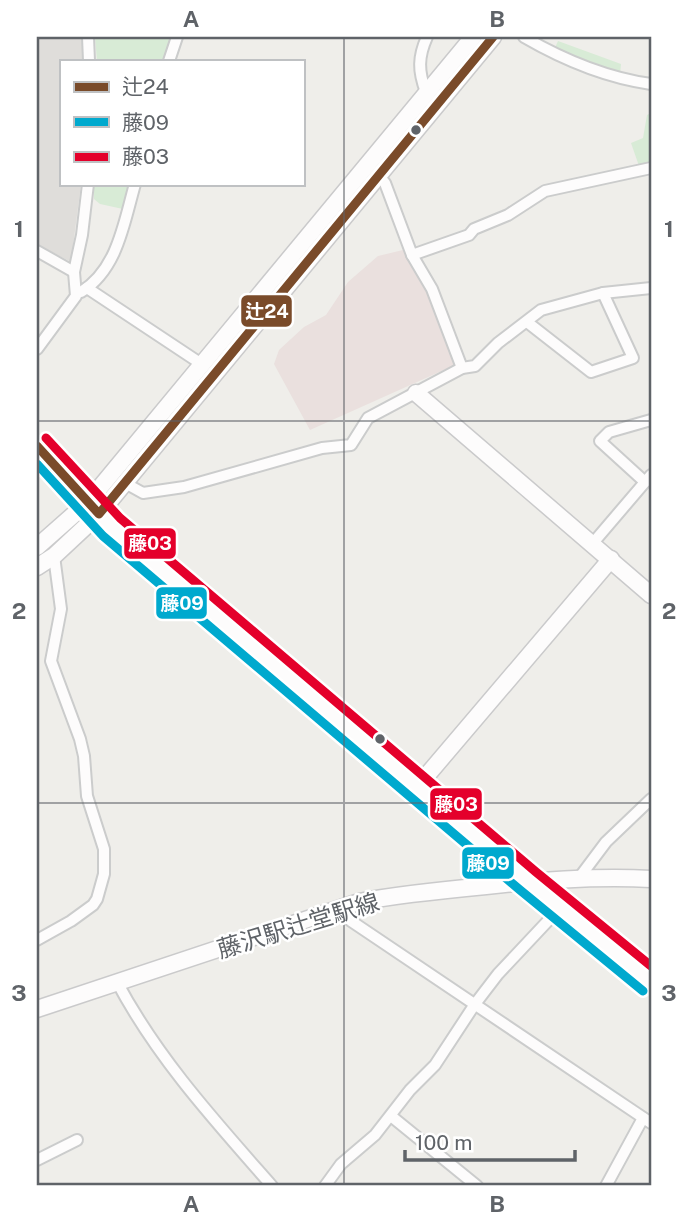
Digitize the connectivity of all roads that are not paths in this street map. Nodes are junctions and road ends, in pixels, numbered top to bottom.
1 (88, 37) edge
2 (177, 37) edge
3 (427, 37) edge
4 (473, 37) edge
5 (493, 37) edge
6 (524, 37) edge
7 (89, 60) edge
8 (169, 60) edge
9 (651, 84) edge
10 (426, 92) junction
11 (367, 163) junction
12 (651, 168) edge
13 (379, 175) junction
14 (88, 186) edge
15 (134, 186) edge
16 (37, 251) edge
17 (412, 255) junction
18 (74, 272) junction
19 (87, 288) junction
20 (651, 288) edge
21 (603, 293) junction
22 (76, 296) junction
23 (527, 322) junction
24 (37, 349) edge
25 (203, 365) junction
26 (462, 368) junction
27 (416, 393) junction
28 (651, 420) edge
29 (37, 446) edge
30 (648, 479) edge
31 (125, 483) junction
32 (88, 502) junction
33 (99, 514) junction
34 (593, 543) junction
35 (37, 547) edge
36 (54, 556) junction
37 (611, 559) junction
38 (37, 567) edge
39 (651, 595) edge
40 (417, 787) junction
41 (651, 799) edge
42 (579, 878) junction
43 (651, 879) edge
44 (528, 881) junction
45 (560, 908) junction
46 (338, 909) junction
47 (37, 940) edge
48 (117, 982) junction
49 (651, 982) edge
50 (475, 1004) junction
51 (37, 1009) edge
52 (391, 1115) junction
53 (649, 1121) edge
54 (76, 1140) dead end
55 (37, 1160) edge
56 (272, 1186) edge
57 (325, 1186) edge
58 (477, 1186) edge
59 (606, 1186) edge

1 - 7 street
2 - 8 street
3 - 10 street
4 - 10 street
5 - 13 street
6 - 9 street
10 - 11 street
11 - 13 street
11 - 25 street
12 - 17 street
13 - 17 street
13 - 31 street
14 - 18 street
15 - 19 street
16 - 18 street
17 - 26 street
18 - 22 street
19 - 22 street
19 - 25 street
20 - 21 street
21 - 23 street
21 - 23 street
22 - 24 street
23 - 26 street
25 - 32 street
26 - 27 street
27 - 31 street
27 - 34 street
28 - 30 street
29 - 32 street
30 - 34 street
31 - 33 street
32 - 33 street
32 - 35 street
33 - 36 street
33 - 40 street
34 - 37 street
36 - 38 street
36 - 47 street
37 - 39 street
37 - 40 street
40 - 44 street
41 - 42 street
42 - 43 street, 藤沢駅辻堂駅線
42 - 44 street, 藤沢駅辻堂駅線
44 - 45 street
44 - 46 street, 藤沢駅辻堂駅線
45 - 49 street
45 - 50 street
46 - 48 street, 藤沢駅辻堂駅線
46 - 50 street
48 - 51 street, 藤沢駅辻堂駅線
48 - 56 street
50 - 52 street
50 - 53 street
52 - 57 street
52 - 58 street
53 - 59 street
54 - 55 street

